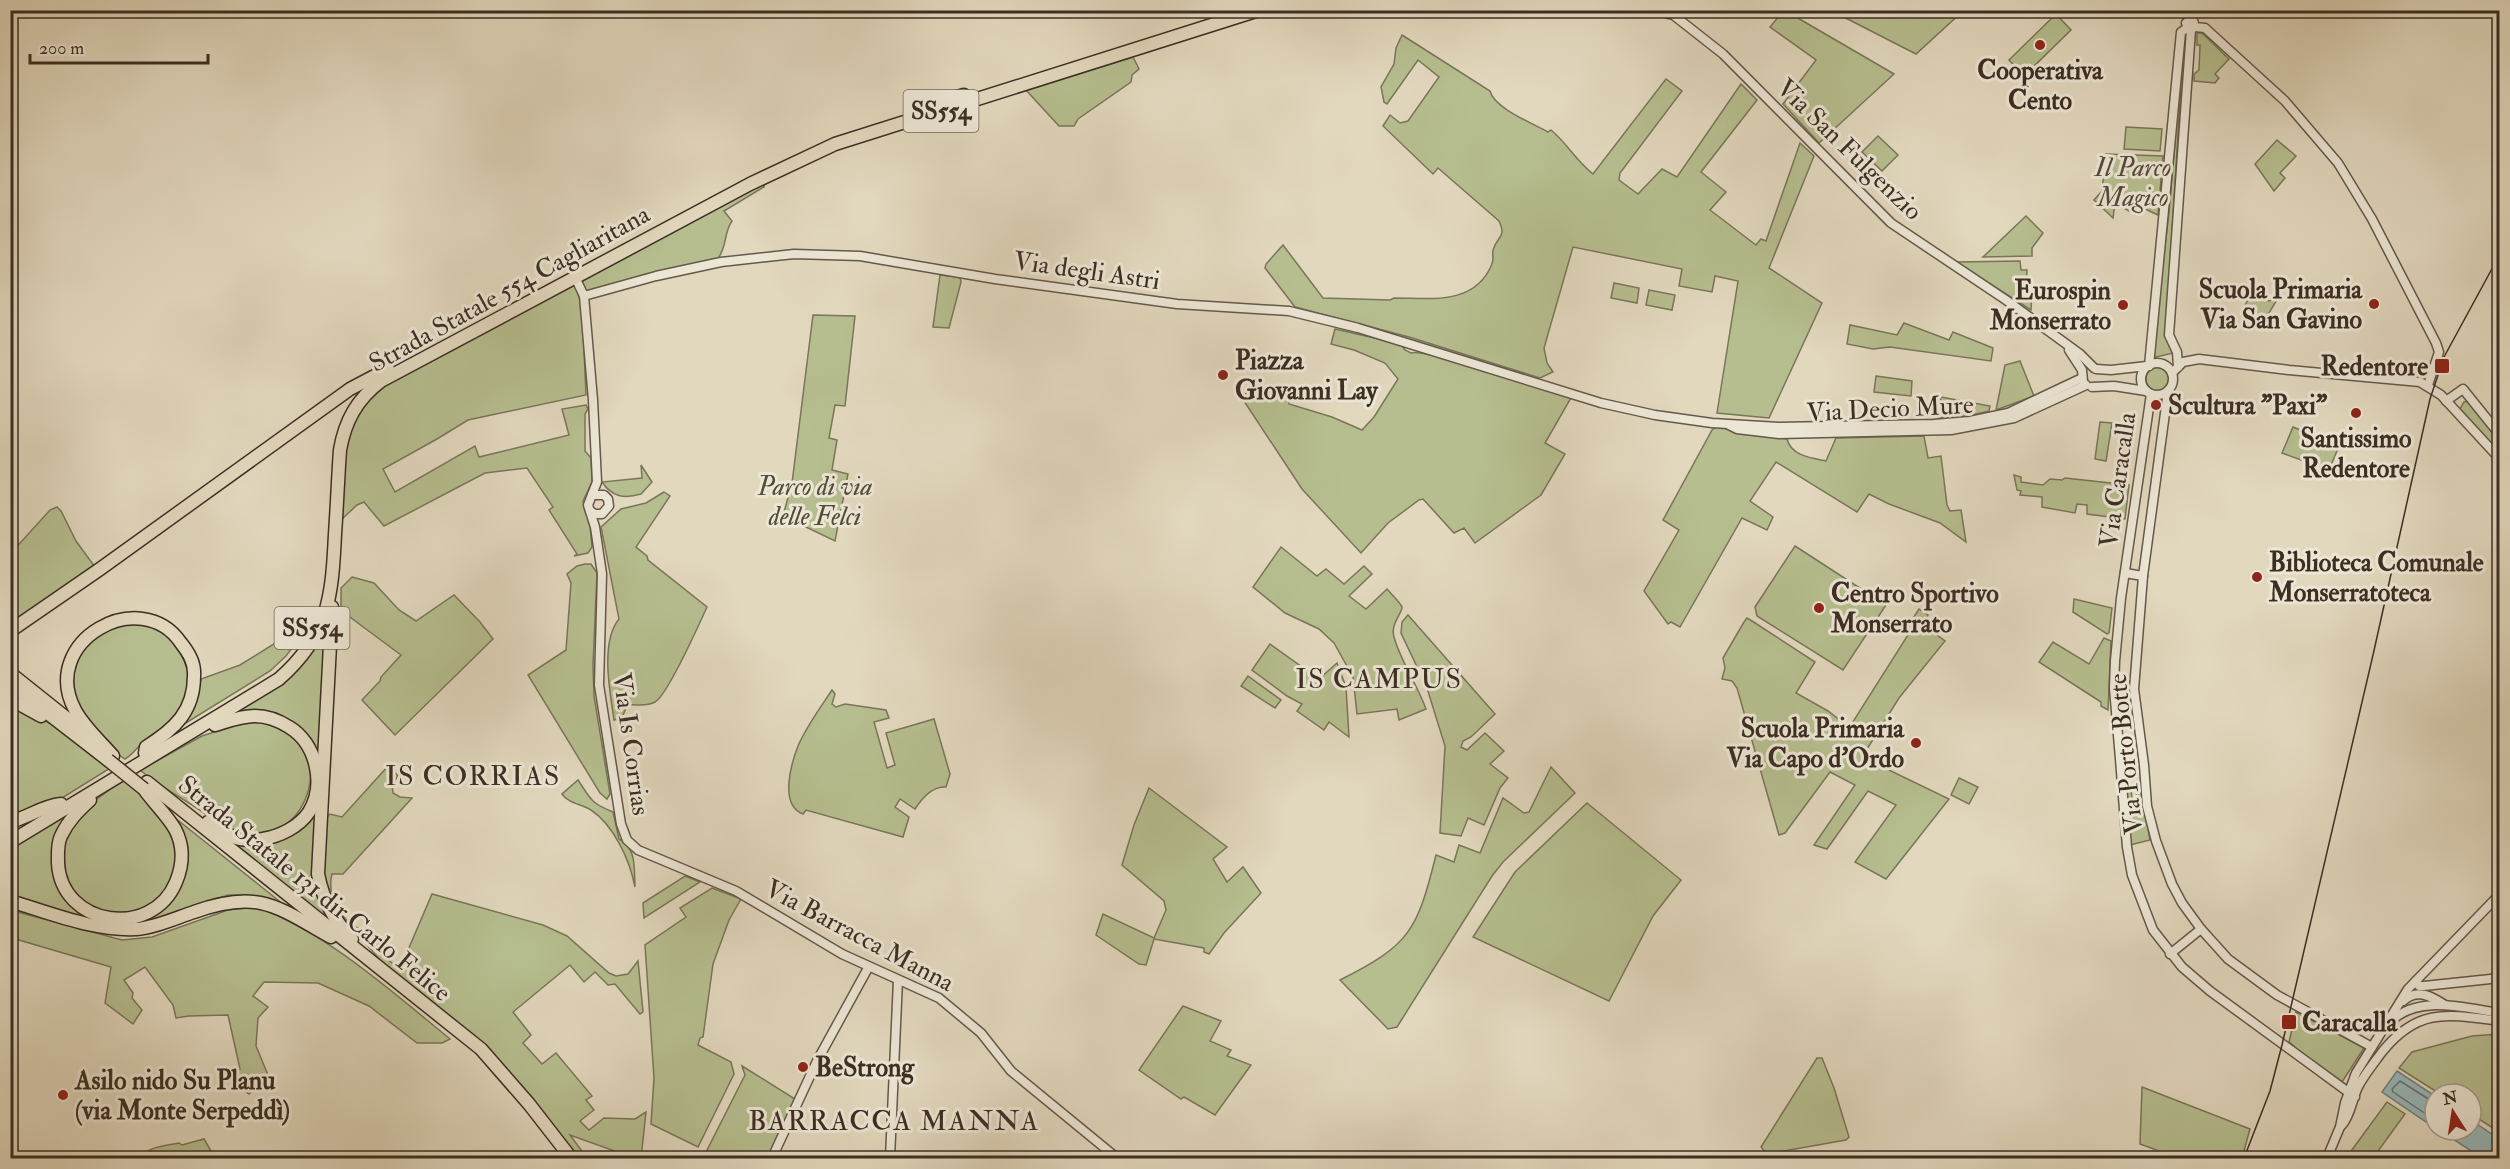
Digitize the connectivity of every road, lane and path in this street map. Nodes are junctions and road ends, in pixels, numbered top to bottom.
1 (1234, 10) edge
2 (1259, 10) edge
3 (1668, 11) edge
4 (2191, 28) junction
5 (1037, 80) junction
6 (1018, 92) dead end
7 (954, 113) dead end
8 (900, 123) junction
9 (575, 276) junction
10 (584, 296) junction
11 (1417, 347) joint
12 (2070, 351) junction
13 (2148, 366) junction
14 (2095, 368) junction
15 (388, 369) junction
16 (2175, 370) junction
17 (2086, 381) junction
18 (2070, 383) junction
19 (2428, 385) junction
20 (2168, 391) junction
21 (2148, 392) junction
22 (2446, 401) junction
23 (1726, 424) junction
24 (2499, 435) edge
25 (2499, 459) edge
26 (597, 483) junction
27 (592, 495) junction
28 (604, 495) junction
29 (590, 511) junction
30 (602, 514) junction
31 (595, 527) junction
32 (2125, 573) junction
33 (2143, 576) junction
34 (332, 592) junction
35 (10, 631) edge
36 (10, 673) edge
37 (10, 684) edge
38 (10, 702) edge
39 (204, 726) junction
40 (64, 727) junction
41 (145, 753) junction
42 (111, 758) junction
43 (108, 783) junction
44 (146, 785) junction
45 (164, 795) junction
46 (61, 804) junction
47 (10, 822) edge
48 (10, 834) edge
49 (10, 842) edge
50 (642, 852) joint
51 (2499, 894) edge
52 (10, 901) edge
53 (2201, 929) junction
54 (331, 937) junction
55 (2170, 954) junction
56 (372, 963) junction
57 (868, 968) junction
58 (2499, 978) edge
59 (898, 980) junction
60 (2422, 984) junction
61 (2445, 1005) junction
62 (2393, 1010) junction
63 (2499, 1013) edge
64 (2499, 1021) edge
65 (2372, 1047) junction
66 (2351, 1095) junction
67 (563, 1158) edge
68 (571, 1158) edge
69 (772, 1158) edge
70 (890, 1158) edge
71 (1117, 1158) edge
72 (2329, 1158) edge

1 - 15 highway, Strada Statale 554 Cagliaritana / SS554
2 - 5 highway, Strada Statale 554 Cagliaritana / SS554
3 - 12 street, Via San Fulgenzio
4 - 13 street
4 - 16 street
4 - 19 street
5 - 6 highway
5 - 8 highway, Strada Statale 554 Cagliaritana / SS554
7 - 8 highway
8 - 9 highway, Strada Statale 554 Cagliaritana / SS554
9 - 10 street
9 - 34 highway, Strada Statale 554 Cagliaritana / SS554
10 - 11 street, Via degli Astri
10 - 26 street
11 - 23 street, Via Decio Mure
12 - 14 street, Via San Fulgenzio
12 - 17 street, Via San Fulgenzio
12 - 18 street
13 - 14 street
13 - 16 street
13 - 21 street
14 - 17 street
14 - 17 street
15 - 35 highway
15 - 41 highway, Strada Statale 554 Cagliaritana / SS554
16 - 19 street
16 - 20 street
17 - 18 street, Via Decio Mure
17 - 21 street
17 - 23 street, Via Decio Mure
18 - 23 street, Via Decio Mure
19 - 22 street
20 - 21 street
20 - 33 street, Via Porto Botte
21 - 32 street, Via Caracalla
22 - 24 street
22 - 25 street
26 - 27 street
26 - 28 street
27 - 28 street
27 - 29 street
28 - 30 street
29 - 30 street
29 - 31 street, Via Is Corrias
30 - 31 street
31 - 50 street, Via Is Corrias
32 - 33 street, Via Caracalla
32 - 55 street, Via Caracalla
33 - 53 street, Via Porto Botte
34 - 39 highway, Strada Statale 554 Cagliaritana / SS554
34 - 56 highway
36 - 42 highway, Strada Statale 131 dir Carlo Felice
37 - 40 highway
38 - 40 highway
39 - 43 highway, Strada Statale 554 Cagliaritana / SS554
39 - 45 highway
40 - 42 highway
41 - 42 highway
41 - 46 highway, SS554
42 - 44 highway, Strada Statale 131 dir Carlo Felice, bridge
43 - 44 highway
43 - 49 highway, Strada Statale 554 Cagliaritana / SS554
44 - 45 highway, Strada Statale 131 dir Carlo Felice
44 - 54 highway, Strada Statale 131 dir Carlo Felice
45 - 56 highway, Strada Statale 131 dir Carlo Felice
46 - 47 highway
46 - 48 highway, SS554
50 - 57 street, Via Barracca Manna
51 - 60 street
52 - 54 highway
53 - 55 street
53 - 65 street, Via Porto Botte
54 - 67 highway, Strada Statale 131 dir Carlo Felice
55 - 66 street, Via Caracalla
56 - 68 highway, Strada Statale 131 dir Carlo Felice
57 - 59 street, Via Barracca Manna
57 - 69 street
58 - 60 street
59 - 70 street
59 - 71 street, Via Barracca Manna
60 - 61 street
60 - 62 street
60 - 62 street
61 - 63 street
61 - 65 street
62 - 65 street
64 - 66 street
65 - 66 street
66 - 72 street

